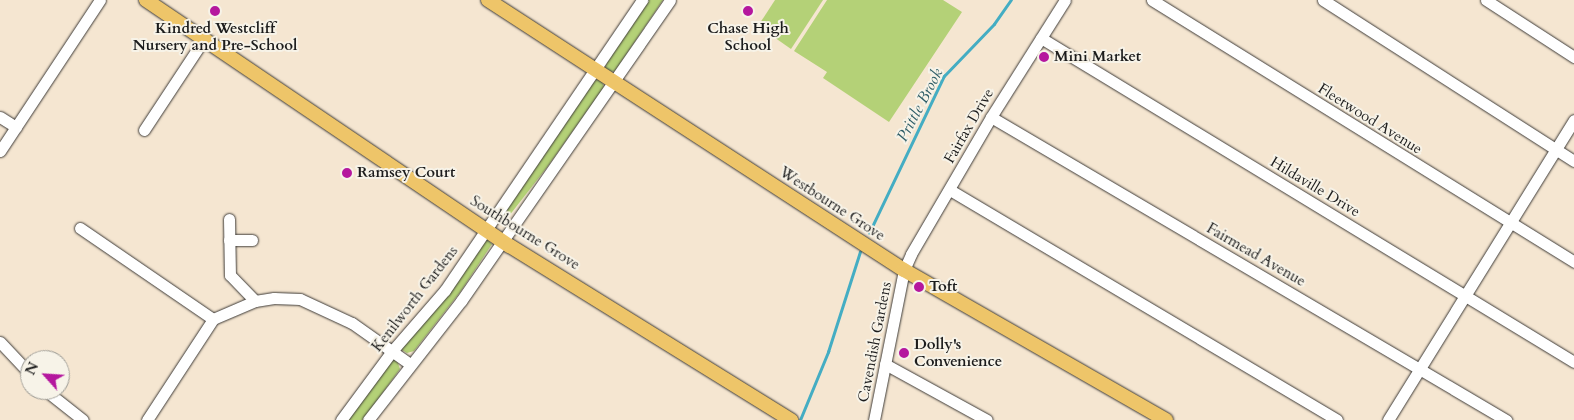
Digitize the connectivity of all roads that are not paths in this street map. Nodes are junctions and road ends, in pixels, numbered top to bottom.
1 (100, 0) edge
2 (146, 0) edge
3 (488, 0) edge
4 (642, 0) edge
5 (670, 0) edge
6 (1065, 0) edge
7 (1152, 0) edge
8 (1323, 0) edge
9 (1486, 0) edge
10 (1041, 38) junction
11 (204, 39) junction
12 (1574, 58) edge
13 (593, 70) junction
14 (611, 81) junction
15 (0, 117) edge
16 (991, 117) junction
17 (1574, 120) edge
18 (556, 124) junction
19 (16, 127) junction
20 (144, 130) dead end
21 (1555, 148) junction
22 (0, 151) edge
23 (1574, 160) edge
24 (549, 174) junction
25 (950, 190) junction
26 (229, 220) dead end
27 (1510, 222) junction
28 (80, 228) dead end
29 (487, 229) junction
30 (229, 240) junction
31 (252, 240) dead end
32 (501, 240) junction
33 (1574, 262) edge
34 (904, 270) junction
35 (1464, 295) junction
36 (255, 301) junction
37 (213, 319) junction
38 (0, 342) edge
39 (392, 351) junction
40 (1574, 362) edge
41 (20, 363) edge
42 (410, 364) junction
43 (885, 364) junction
44 (1420, 368) junction
45 (58, 400) edge
46 (774, 416) edge
47 (83, 420) edge
48 (147, 420) edge
49 (341, 420) edge
50 (368, 420) edge
51 (791, 420) edge
52 (874, 420) edge
53 (987, 420) edge
54 (1166, 420) edge
55 (1337, 420) edge
56 (1388, 420) edge
57 (1506, 420) edge

1 - 19 street
2 - 11 main road, Southbourne Grove
3 - 13 main road, Westbourne Grove
4 - 13 street, Kenilworth Gardens
5 - 14 street
6 - 10 street, Fairfax Drive
7 - 27 street, Fleetwood Avenue
8 - 21 street
9 - 12 street
10 - 16 street, Fairfax Drive
10 - 35 street, Hildaville Drive
11 - 20 street
11 - 29 main road, Southbourne Grove
13 - 14 main road, Westbourne Grove
13 - 18 street, Kenilworth Gardens
14 - 18 street
14 - 24 street
14 - 34 main road, Westbourne Grove
15 - 19 street
16 - 25 street, Fairfax Drive
16 - 44 street, Fairmead Avenue
17 - 21 street
18 - 29 street, Kenilworth Gardens
19 - 22 street
21 - 23 street
21 - 27 street
24 - 29 street
24 - 32 street
25 - 34 street, Fairfax Drive
25 - 55 street
26 - 30 street
27 - 33 street, Fleetwood Avenue
27 - 35 street
28 - 37 street
29 - 32 main road, Southbourne Grove
29 - 39 street, Kenilworth Gardens
30 - 31 street
30 - 36 street
32 - 42 street
32 - 46 main road, Southbourne Grove
34 - 43 street, Cavendish Gardens
34 - 54 main road, Westbourne Grove
35 - 40 street, Hildaville Drive
35 - 44 street
36 - 37 street
36 - 39 street
37 - 48 street
38 - 41 street
39 - 42 street
39 - 49 street, Kenilworth Gardens
42 - 50 street
43 - 52 street, Cavendish Gardens
43 - 53 street
44 - 56 street
44 - 57 street, Fairmead Avenue
45 - 47 street
46 - 51 main road, Southbourne Grove

